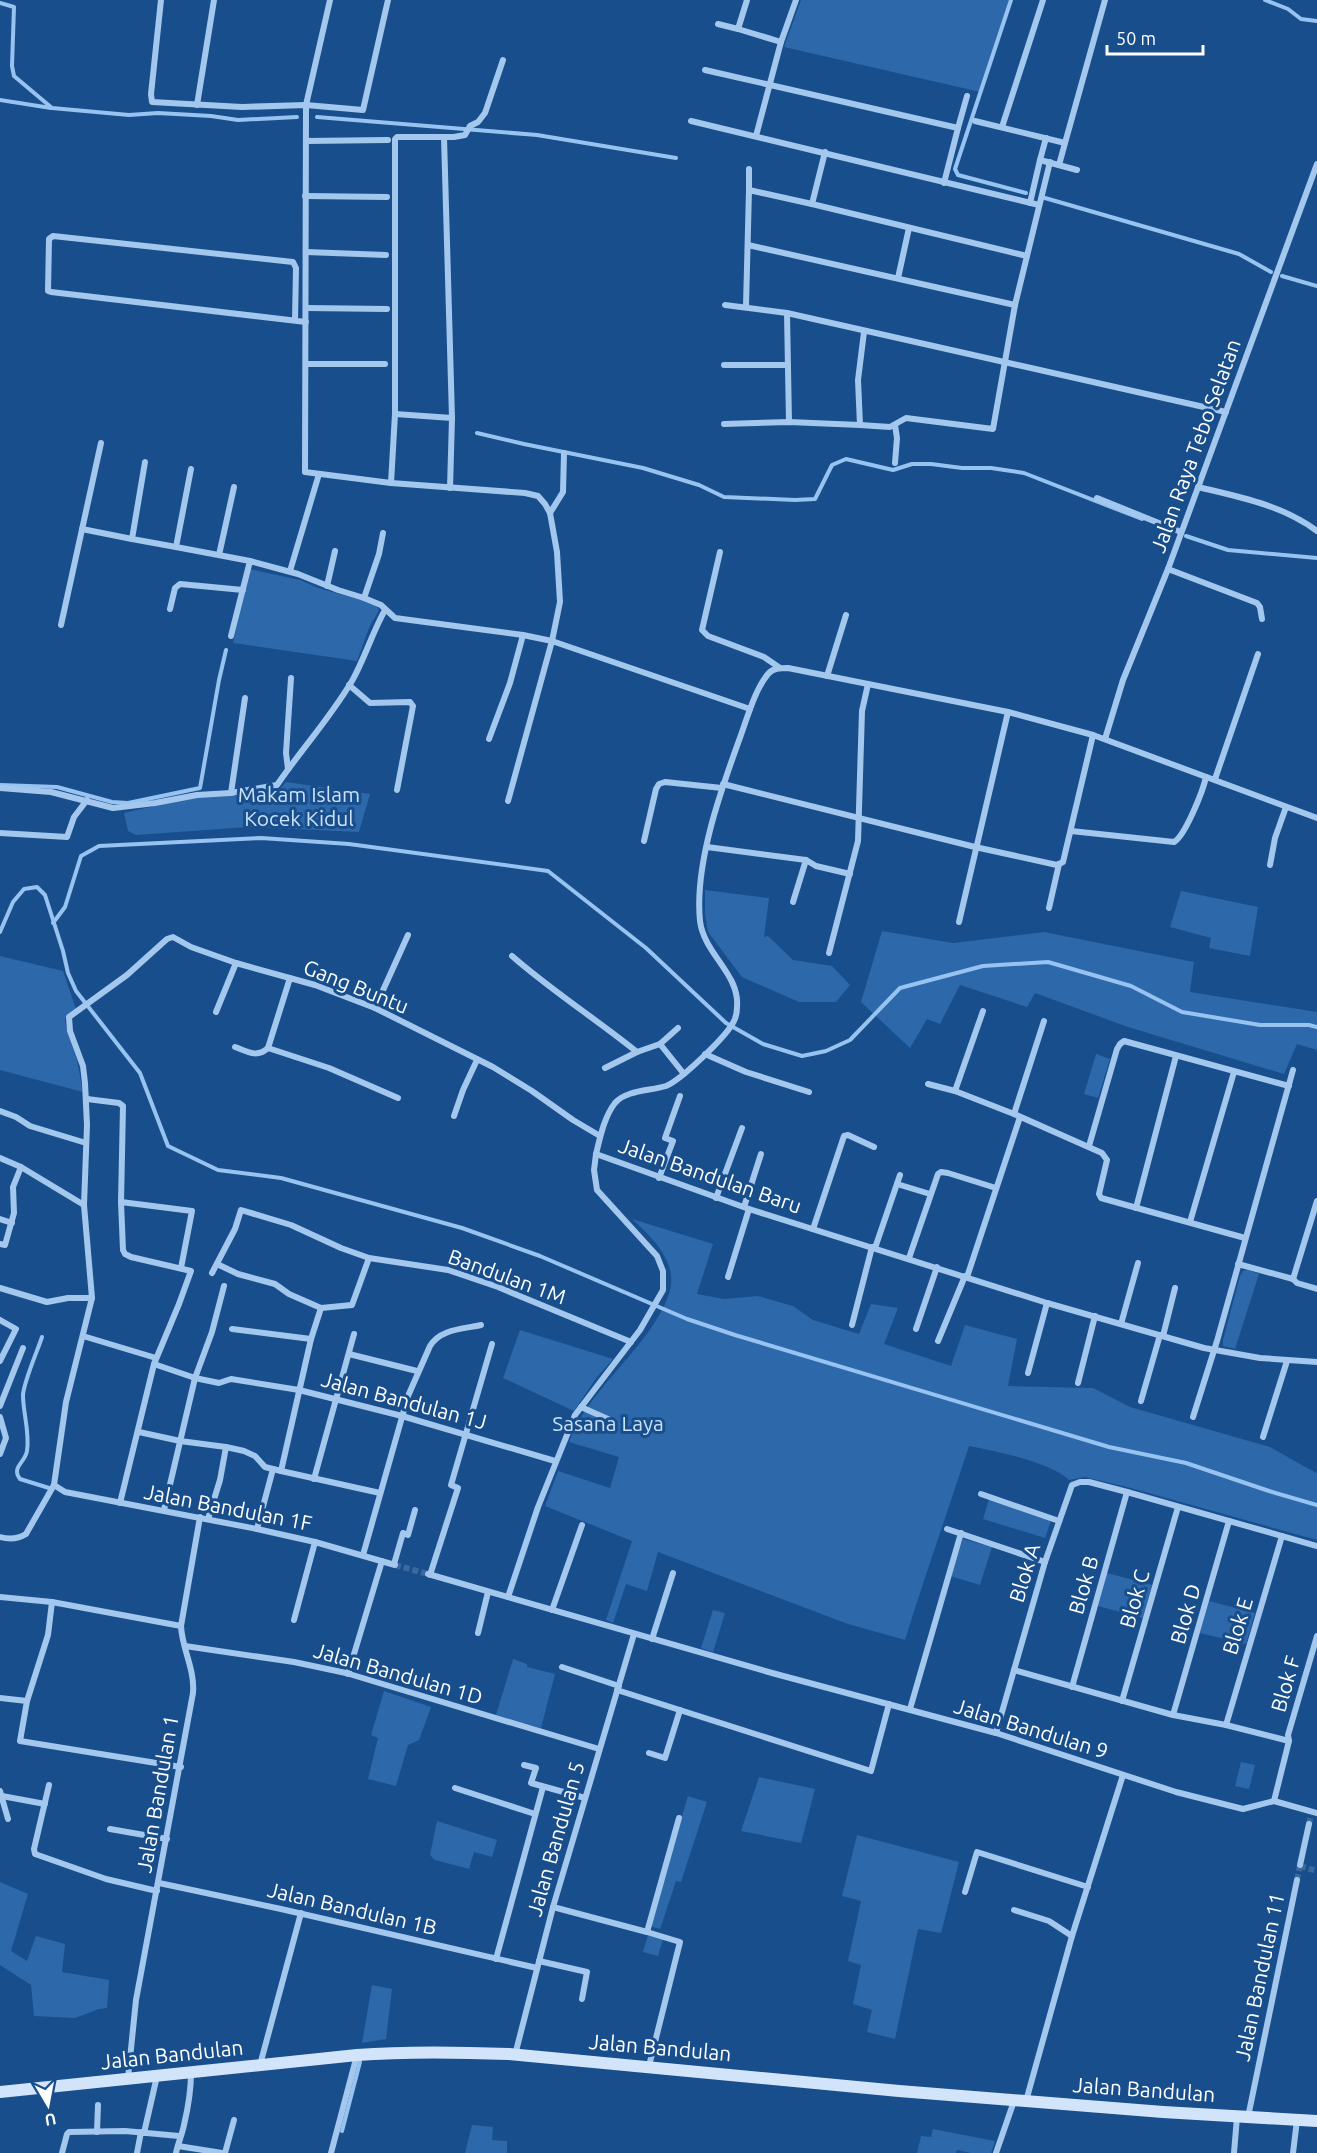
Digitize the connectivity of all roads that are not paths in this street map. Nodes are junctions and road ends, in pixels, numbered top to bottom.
1 (161, 0) edge
2 (214, 0) edge
3 (330, 0) edge
4 (388, 0) edge
5 (747, 0) edge
6 (796, 0) edge
7 (1043, 0) edge
8 (1105, 0) edge
9 (718, 24) dead end
10 (738, 29) junction
11 (781, 42) junction
12 (503, 60) dead end
13 (705, 70) dead end
14 (768, 85) junction
15 (967, 96) dead end
16 (197, 105) junction
17 (306, 105) junction
18 (691, 121) dead end
19 (975, 121) dead end
20 (1002, 127) junction
21 (958, 128) junction
22 (756, 136) junction
23 (444, 137) junction
24 (1046, 138) junction
25 (388, 140) dead end
26 (306, 141) junction
27 (1065, 143) junction
28 (825, 152) junction
29 (1040, 160) junction
30 (1050, 162) junction
31 (1317, 164) edge
32 (1059, 165) junction
33 (749, 169) dead end
34 (1077, 170) dead end
35 (944, 183) junction
36 (748, 190) junction
37 (305, 196) junction
38 (387, 196) dead end
39 (1030, 203) junction
40 (812, 204) junction
41 (1039, 205) junction
42 (909, 228) junction
43 (748, 245) junction
44 (306, 252) junction
45 (386, 255) dead end
46 (1027, 256) junction
47 (898, 278) junction
48 (725, 305) dead end
49 (1015, 305) junction
50 (746, 306) junction
51 (306, 308) junction
52 (387, 309) dead end
53 (787, 313) junction
54 (295, 320) junction
55 (306, 322) junction
56 (864, 332) junction
57 (1005, 362) junction
58 (306, 364) junction
59 (385, 364) dead end
60 (724, 365) dead end
61 (788, 365) junction
62 (1226, 412) junction
63 (395, 414) junction
64 (452, 417) junction
65 (789, 422) junction
66 (724, 423) dead end
67 (860, 424) junction
68 (895, 425) junction
69 (100, 443) dead end
70 (564, 453) dead end
71 (145, 462) dead end
72 (895, 463) dead end
73 (191, 469) dead end
74 (320, 474) junction
75 (391, 483) junction
76 (234, 487) dead end
77 (1198, 487) junction
78 (450, 488) junction
79 (1097, 498) dead end
80 (550, 513) junction
81 (82, 529) junction
82 (1317, 531) edge
83 (1181, 532) junction
84 (383, 533) dead end
85 (132, 539) junction
86 (176, 548) junction
87 (335, 551) dead end
88 (720, 552) dead end
89 (219, 555) junction
90 (249, 561) junction
91 (1168, 568) junction
92 (290, 571) junction
93 (327, 586) junction
94 (243, 590) junction
95 (364, 598) junction
96 (170, 609) dead end
97 (385, 610) junction
98 (846, 615) dead end
99 (1262, 619) dead end
100 (61, 625) dead end
101 (523, 635) junction
102 (231, 636) dead end
103 (552, 641) junction
104 (1258, 654) dead end
105 (780, 668) junction
106 (827, 676) junction
107 (291, 678) dead end
108 (868, 684) junction
109 (349, 685) junction
110 (245, 698) dead end
111 (750, 709) junction
112 (1008, 712) junction
113 (1093, 735) junction
114 (489, 739) dead end
115 (1105, 739) junction
116 (288, 769) junction
117 (1206, 777) junction
118 (1215, 779) junction
119 (722, 786) junction
120 (0, 788) edge
121 (397, 790) dead end
122 (231, 793) junction
123 (0, 794) edge
124 (87, 800) junction
125 (508, 801) dead end
126 (1286, 807) junction
127 (1317, 818) edge
128 (860, 819) junction
129 (1071, 831) junction
130 (0, 833) edge
131 (644, 841) dead end
132 (707, 847) junction
133 (975, 847) junction
134 (806, 860) junction
135 (1059, 864) junction
136 (1270, 865) dead end
137 (850, 874) junction
138 (793, 902) dead end
139 (1049, 908) dead end
140 (959, 922) dead end
141 (408, 935) dead end
142 (829, 953) dead end
143 (512, 956) dead end
144 (236, 963) junction
145 (290, 978) junction
146 (375, 1008) junction
147 (983, 1011) dead end
148 (216, 1012) dead end
149 (1044, 1021) dead end
150 (678, 1028) dead end
151 (660, 1044) junction
152 (235, 1047) dead end
153 (268, 1048) junction
154 (638, 1052) junction
155 (705, 1054) junction
156 (1176, 1056) junction
157 (477, 1060) junction
158 (605, 1068) dead end
159 (1293, 1070) dead end
160 (1234, 1072) junction
161 (684, 1074) junction
162 (928, 1084) dead end
163 (1289, 1086) junction
164 (955, 1091) junction
165 (809, 1092) dead end
166 (680, 1096) dead end
167 (398, 1098) dead end
168 (87, 1099) junction
169 (0, 1111) edge
170 (454, 1116) dead end
171 (1017, 1116) junction
172 (742, 1128) dead end
173 (600, 1136) junction
174 (87, 1143) junction
175 (1089, 1146) junction
176 (873, 1147) dead end
177 (596, 1154) junction
178 (761, 1154) dead end
179 (0, 1158) edge
180 (21, 1167) junction
181 (900, 1175) dead end
182 (659, 1178) junction
183 (897, 1184) junction
184 (996, 1188) junction
185 (930, 1194) junction
186 (716, 1198) junction
187 (1317, 1201) edge
188 (121, 1202) junction
189 (84, 1205) junction
190 (747, 1208) junction
191 (1136, 1208) junction
192 (0, 1219) edge
193 (1190, 1222) junction
194 (12, 1223) junction
195 (813, 1229) junction
196 (1245, 1238) junction
197 (0, 1244) edge
198 (874, 1248) junction
199 (369, 1258) junction
200 (909, 1258) junction
201 (1138, 1263) dead end
202 (217, 1264) junction
203 (1238, 1264) junction
204 (181, 1268) junction
205 (937, 1268) junction
206 (212, 1273) dead end
207 (966, 1276) junction
208 (728, 1277) dead end
209 (1293, 1279) junction
210 (224, 1286) dead end
211 (0, 1288) edge
212 (1175, 1288) dead end
213 (1317, 1290) edge
214 (92, 1298) junction
215 (1047, 1303) junction
216 (321, 1308) junction
217 (1095, 1316) junction
218 (1, 1322) edge
219 (1121, 1324) junction
220 (481, 1325) dead end
221 (852, 1325) dead end
222 (232, 1329) dead end
223 (916, 1329) dead end
224 (354, 1334) dead end
225 (83, 1336) junction
226 (1162, 1336) junction
227 (311, 1339) junction
228 (938, 1341) dead end
229 (631, 1342) junction
230 (492, 1344) dead end
231 (23, 1348) dead end
232 (1214, 1350) junction
233 (349, 1354) junction
234 (0, 1360) edge
235 (155, 1361) junction
236 (1287, 1361) junction
237 (1317, 1362) edge
238 (417, 1371) junction
239 (1028, 1373) dead end
240 (195, 1378) junction
241 (1078, 1383) dead end
242 (299, 1390) junction
243 (335, 1400) junction
244 (1141, 1401) dead end
245 (0, 1406) edge
246 (581, 1407) junction
247 (402, 1416) junction
248 (0, 1417) edge
249 (1193, 1418) dead end
250 (610, 1420) dead end
251 (139, 1432) junction
252 (466, 1435) junction
253 (1263, 1437) dead end
254 (180, 1441) junction
255 (226, 1447) junction
256 (0, 1454) edge
257 (555, 1461) junction
258 (277, 1470) junction
259 (314, 1479) junction
260 (54, 1485) junction
261 (1127, 1492) junction
262 (380, 1493) junction
263 (981, 1494) dead end
264 (120, 1503) junction
265 (1178, 1506) junction
266 (164, 1510) junction
267 (416, 1510) dead end
268 (200, 1517) junction
269 (208, 1519) junction
270 (1059, 1521) junction
271 (1229, 1521) junction
272 (582, 1525) dead end
273 (947, 1528) dead end
274 (257, 1529) junction
275 (961, 1533) junction
276 (1282, 1536) junction
277 (0, 1537) edge
278 (315, 1542) junction
279 (1317, 1546) edge
280 (363, 1555) junction
281 (382, 1561) junction
282 (1045, 1562) junction
283 (673, 1573) dead end
284 (489, 1592) junction
285 (0, 1597) edge
286 (508, 1597) junction
287 (52, 1602) junction
288 (552, 1610) junction
289 (294, 1620) dead end
290 (181, 1626) junction
291 (478, 1633) dead end
292 (634, 1634) junction
293 (1317, 1636) edge
294 (652, 1639) junction
295 (185, 1646) junction
296 (562, 1667) dead end
297 (1014, 1671) junction
298 (348, 1674) junction
299 (1072, 1687) junction
300 (618, 1688) junction
301 (0, 1698) edge
302 (27, 1701) junction
303 (1122, 1701) junction
304 (890, 1704) junction
305 (910, 1709) junction
306 (680, 1710) junction
307 (1173, 1715) junction
308 (1226, 1725) junction
309 (996, 1733) junction
310 (1288, 1741) junction
311 (599, 1749) junction
312 (649, 1753) dead end
313 (524, 1765) dead end
314 (181, 1767) junction
315 (1123, 1775) junction
316 (49, 1785) dead end
317 (543, 1787) junction
318 (454, 1788) dead end
319 (1, 1793) edge
320 (585, 1798) junction
321 (1274, 1801) junction
322 (45, 1804) junction
323 (1313, 1813) edge
324 (535, 1814) junction
325 (679, 1818) dead end
326 (8, 1819) dead end
327 (1309, 1824) tunnel mouth
328 (110, 1829) dead end
329 (167, 1839) junction
330 (1300, 1865) tunnel mouth
331 (1297, 1880) tunnel mouth
332 (159, 1883) junction
333 (1088, 1887) junction
334 (157, 1891) junction
335 (965, 1892) dead end
336 (554, 1907) junction
337 (1014, 1910) dead end
338 (301, 1913) junction
339 (647, 1932) junction
340 (1072, 1936) junction
341 (495, 1959) junction
342 (538, 1965) junction
343 (582, 1999) dead end
344 (357, 2055) junction
345 (515, 2055) junction
346 (260, 2065) junction
347 (649, 2066) junction
348 (191, 2073) junction
349 (157, 2076) junction
350 (128, 2079) junction
351 (0, 2092) edge
352 (1020, 2101) junction
353 (98, 2105) dead end
354 (1242, 2116) junction
355 (234, 2120) dead end
356 (1297, 2120) junction
357 (1317, 2121) edge
358 (96, 2132) junction
359 (142, 2132) junction
360 (179, 2136) junction
361 (177, 2149) edge
362 (62, 2153) edge
363 (137, 2153) edge
364 (224, 2153) edge
365 (331, 2153) edge
366 (996, 2153) edge
367 (1234, 2153) edge
368 (1293, 2153) edge

1 - 16 street
2 - 16 street
3 - 17 street
4 - 17 street
5 - 10 street
6 - 11 street
7 - 20 street
8 - 27 street
9 - 10 street
10 - 11 street
11 - 14 street
12 - 23 street
13 - 14 street
14 - 21 street
14 - 22 street
15 - 21 street
16 - 17 street
17 - 26 street
18 - 22 street
19 - 20 street
20 - 24 street
21 - 35 street
22 - 28 street
23 - 63 street
23 - 64 street
24 - 27 street
24 - 29 street
25 - 26 street
26 - 37 street
27 - 32 street
28 - 35 street
28 - 40 street
29 - 30 street
29 - 39 street
30 - 32 street
30 - 41 street
31 - 62 street, Jalan Raya Tebo Selatan
32 - 34 street
33 - 36 street
35 - 39 street
36 - 40 street
36 - 43 street
37 - 38 street
37 - 44 street
39 - 41 street
40 - 42 street
41 - 46 street
42 - 46 street
42 - 47 street
43 - 47 street
43 - 50 street
44 - 45 street
44 - 51 street
46 - 49 street
47 - 49 street
48 - 50 street
49 - 57 street
50 - 53 street
51 - 52 street
51 - 55 street
53 - 56 street
53 - 61 street
54 - 54 street
54 - 55 street
55 - 58 street
56 - 57 street
56 - 67 street
57 - 62 street
57 - 68 street
58 - 59 street
58 - 74 street
60 - 61 street
61 - 65 street
62 - 77 street, Jalan Raya Tebo Selatan
63 - 64 street
63 - 75 street
64 - 78 street
65 - 66 street
65 - 67 street
67 - 68 street
68 - 72 street
69 - 81 street
70 - 80 street
71 - 85 street
73 - 86 street
74 - 75 street
74 - 92 street
75 - 78 street
76 - 89 street
77 - 82 street
77 - 83 street, Jalan Raya Tebo Selatan
78 - 80 street
79 - 83 street
80 - 103 street
81 - 85 street
81 - 100 street
83 - 91 street, Jalan Raya Tebo Selatan
84 - 95 street
85 - 86 street
86 - 89 street
87 - 93 street
88 - 105 street
89 - 90 street
90 - 92 street
90 - 94 street
91 - 99 street
91 - 115 street, Jalan Raya Tebo Selatan
92 - 93 street
93 - 95 street
94 - 96 street
94 - 102 street
95 - 97 street
97 - 101 street
97 - 109 street
98 - 106 street
101 - 103 street
101 - 114 street
103 - 111 street
103 - 125 street
104 - 118 street
105 - 106 street
105 - 111 street
106 - 108 street
107 - 116 street
108 - 112 street
108 - 128 street
109 - 116 street
109 - 121 street
110 - 122 street
111 - 119 street
112 - 113 street
112 - 133 street
113 - 115 street
113 - 129 street
115 - 117 street
116 - 122 street
117 - 118 street
117 - 129 street
118 - 126 street
119 - 128 street
119 - 131 street
119 - 132 street, Jalan Bandulan Baru
120 - 123 street
120 - 124 street
122 - 124 street
124 - 130 street
126 - 127 street
126 - 136 street
128 - 133 street
128 - 137 street
129 - 135 street
132 - 134 street
132 - 155 street, Jalan Bandulan Baru
133 - 135 street
133 - 140 street
134 - 137 street
134 - 138 street
135 - 139 street
137 - 142 street
141 - 146 street
143 - 154 street
144 - 145 street, Gang Buntu
144 - 148 street
144 - 168 street, Gang Buntu
145 - 146 street, Gang Buntu
145 - 153 street
146 - 157 street, Gang Buntu
147 - 164 street
149 - 171 street
150 - 151 street
151 - 154 street
151 - 161 street
152 - 153 street
153 - 167 street
154 - 158 street
155 - 161 street, Jalan Bandulan Baru
155 - 165 street
156 - 160 street
156 - 175 street
156 - 191 street
157 - 170 street
157 - 173 street, Gang Buntu
159 - 163 street
160 - 163 street
160 - 193 street
161 - 173 street, Jalan Bandulan Baru
162 - 164 street
163 - 196 street
164 - 171 street
166 - 182 street
168 - 174 street
168 - 188 street
169 - 174 street
171 - 175 street
171 - 184 street
172 - 186 street
173 - 177 street, Jalan Bandulan Baru
174 - 189 street
175 - 191 street
176 - 195 street
177 - 182 street, Jalan Bandulan Baru
177 - 229 street
178 - 190 street
179 - 180 street
180 - 189 street
180 - 194 street
181 - 183 street
182 - 186 street, Jalan Bandulan Baru
183 - 185 street
183 - 198 street
184 - 185 street
184 - 207 street
185 - 200 street
186 - 190 street, Jalan Bandulan Baru
187 - 209 street
188 - 204 street
188 - 204 street
189 - 214 street
190 - 195 street, Jalan Bandulan Baru
190 - 208 street
191 - 193 street
192 - 194 street
193 - 196 street
194 - 197 street
195 - 198 street, Jalan Bandulan Baru
196 - 203 street
198 - 200 street, Jalan Bandulan Baru
198 - 221 street
199 - 202 street, Bandulan 1M
199 - 216 street
199 - 229 street, Bandulan 1M
200 - 205 street, Jalan Bandulan Baru
201 - 219 street
202 - 206 street
202 - 216 street
203 - 209 street
203 - 232 street
204 - 235 street
205 - 207 street, Jalan Bandulan Baru
205 - 223 street
207 - 215 street, Jalan Bandulan Baru
207 - 228 street
209 - 213 street
210 - 240 street
211 - 214 street
212 - 226 street
214 - 225 street
215 - 217 street, Jalan Bandulan Baru
215 - 239 street
216 - 227 street, Jalan Bandulan 1J
217 - 219 street, Jalan Bandulan Baru
217 - 241 street
218 - 234 street
219 - 226 street, Jalan Bandulan Baru
220 - 238 street
222 - 227 street
224 - 233 street
225 - 235 street
225 - 260 street
226 - 232 street, Jalan Bandulan Baru
226 - 244 street
227 - 242 street, Jalan Bandulan 1J
229 - 246 street
230 - 252 street
231 - 245 street
232 - 236 street, Jalan Bandulan Baru
232 - 249 street
233 - 238 street
233 - 243 street
235 - 240 street
235 - 251 street
236 - 237 street, Jalan Bandulan Baru
236 - 253 street
238 - 247 street
240 - 242 street
240 - 254 street
242 - 243 street, Jalan Bandulan 1J
242 - 258 street
243 - 247 street, Jalan Bandulan 1J
243 - 259 street
246 - 250 street
246 - 257 street
247 - 252 street, Jalan Bandulan 1J
247 - 262 street
248 - 256 street
251 - 254 street
251 - 264 street
252 - 257 street, Jalan Bandulan 1J
252 - 284 street
254 - 255 street
254 - 266 street
255 - 258 street
255 - 269 street
257 - 286 street
258 - 259 street
258 - 274 street
259 - 262 street
260 - 264 street, Jalan Bandulan 1F
260 - 277 street
261 - 265 street
261 - 270 street, Blok A
261 - 299 street, Blok B
262 - 280 street
263 - 270 street
264 - 266 street, Jalan Bandulan 1F
265 - 271 street
265 - 303 street, Blok C
266 - 268 street, Jalan Bandulan 1F
267 - 281 street, Jalan Bandulan 1F
268 - 269 street, Jalan Bandulan 1F
268 - 290 street, Jalan Bandulan 1
269 - 274 street, Jalan Bandulan 1F
270 - 282 street, Blok A
271 - 276 street
271 - 307 street, Blok D
272 - 288 street
273 - 275 street
274 - 278 street, Jalan Bandulan 1F
275 - 282 street
275 - 305 street
276 - 279 street
276 - 308 street, Blok E
278 - 280 street, Jalan Bandulan 1F
278 - 289 street
280 - 281 street, Jalan Bandulan 1F
281 - 298 street
282 - 297 street, Blok A
283 - 294 street
284 - 286 street
284 - 291 street
285 - 287 street
286 - 288 street
287 - 290 street
287 - 302 street
288 - 292 street
290 - 295 street, Jalan Bandulan 1
292 - 294 street, Jalan Bandulan 9
292 - 300 street, Jalan Bandulan 5
293 - 310 street, Blok F
294 - 304 street, Jalan Bandulan 9
295 - 298 street, Jalan Bandulan 1D
295 - 314 street, Jalan Bandulan 1
296 - 300 street
297 - 299 street
297 - 309 street, Blok A
298 - 311 street, Jalan Bandulan 1D
299 - 303 street
300 - 306 street
300 - 311 street, Jalan Bandulan 5
301 - 302 street
302 - 314 street
303 - 307 street
304 - 305 street, Jalan Bandulan 9
304 - 306 street
305 - 309 street, Jalan Bandulan 9
306 - 312 street
307 - 308 street
308 - 310 street
309 - 315 street, Jalan Bandulan 9
310 - 321 street, Blok F
311 - 320 street, Jalan Bandulan 5
313 - 317 street
314 - 329 street, Jalan Bandulan 1
315 - 321 street
315 - 333 street, Jalan Bandulan 9
316 - 322 street
317 - 320 street
317 - 324 street
318 - 324 street
319 - 322 street
319 - 326 street
320 - 336 street, Jalan Bandulan 5
321 - 323 street
322 - 334 street
324 - 341 street
325 - 339 street
327 - 330 street
328 - 329 street
329 - 332 street, Jalan Bandulan 1
331 - 354 street, Jalan Bandulan 11
332 - 334 street, Jalan Bandulan 1
332 - 338 street, Jalan Bandulan 1B
333 - 335 street
333 - 340 street, Jalan Bandulan 9
334 - 350 street, Jalan Bandulan 1
336 - 339 street
336 - 342 street, Jalan Bandulan 5
337 - 340 street
338 - 341 street, Jalan Bandulan 1B
338 - 346 street
339 - 347 street
340 - 352 street, Jalan Bandulan 9
341 - 342 street, Jalan Bandulan 1B
342 - 343 street, Jalan Bandulan 1B
342 - 345 street, Jalan Bandulan 5
344 - 345 main road, Jalan Bandulan
344 - 346 main road, Jalan Bandulan
344 - 365 street
345 - 347 main road, Jalan Bandulan
346 - 348 main road, Jalan Bandulan
347 - 352 main road, Jalan Bandulan
348 - 349 main road, Jalan Bandulan
348 - 360 street
349 - 350 main road, Jalan Bandulan
349 - 359 street
350 - 351 main road, Jalan Bandulan
352 - 354 main road, Jalan Bandulan
352 - 366 street, Jalan Bandulan 9
353 - 358 street
354 - 356 main road, Jalan Bandulan
354 - 367 street, Jalan Bandulan 11
355 - 364 street
356 - 357 main road, Jalan Bandulan
356 - 368 street
358 - 359 street
358 - 362 street
359 - 360 street
359 - 363 street
360 - 361 street
361 - 364 street

